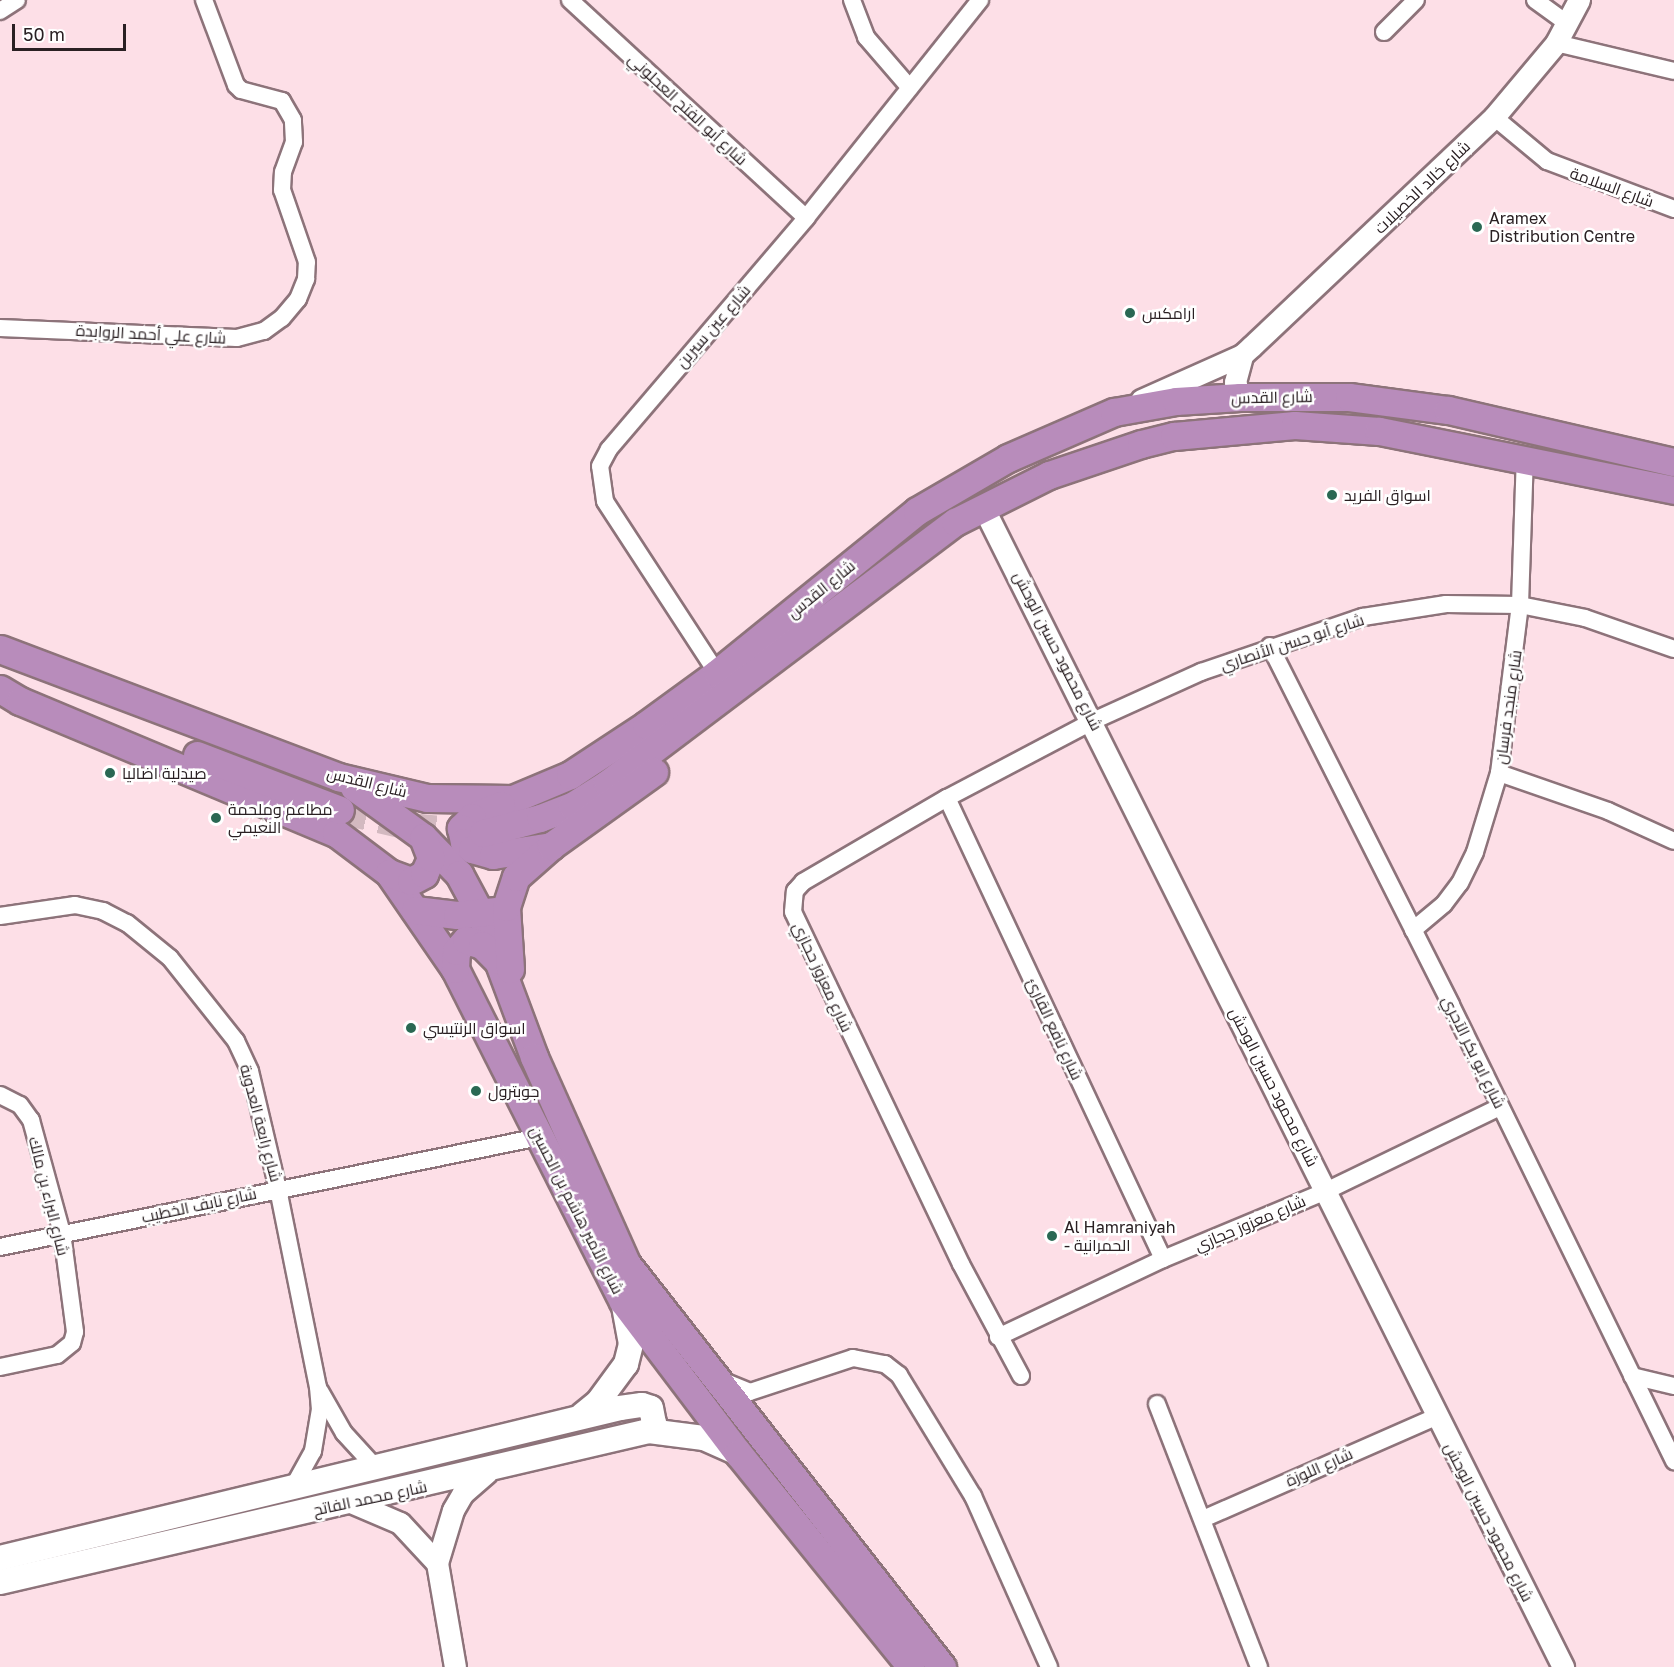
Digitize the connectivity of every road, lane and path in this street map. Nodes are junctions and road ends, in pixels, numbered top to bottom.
1 (17, 0) edge
2 (204, 0) edge
3 (570, 0) edge
4 (852, 0) edge
5 (980, 0) edge
6 (1416, 0) edge
7 (1535, 0) edge
8 (1579, 0) edge
9 (0, 10) edge
10 (1568, 24) junction
11 (1383, 32) dead end
12 (1556, 43) junction
13 (1674, 71) edge
14 (909, 88) junction
15 (1494, 117) junction
16 (1674, 209) edge
17 (806, 218) junction
18 (0, 328) edge
19 (1242, 355) junction
20 (1240, 396) junction
21 (1114, 412) junction
22 (1525, 458) junction
23 (1674, 462) edge
24 (1674, 490) edge
25 (983, 507) junction
26 (915, 550) junction
27 (1520, 605) junction
28 (1270, 646) junction
29 (0, 649) edge
30 (1674, 649) edge
31 (717, 673) junction
32 (0, 680) edge
33 (0, 689) edge
34 (1093, 721) junction
35 (1499, 773) junction
36 (338, 777) junction
37 (947, 798) junction
38 (513, 799) junction
39 (340, 810) tunnel mouth
40 (483, 833) tunnel mouth
41 (423, 837) junction
42 (1674, 841) edge
43 (551, 846) junction
44 (389, 873) junction
45 (415, 910) junction
46 (493, 911) junction
47 (0, 916) edge
48 (1413, 930) junction
49 (497, 960) junction
50 (455, 969) junction
51 (511, 989) junction
52 (0, 1095) edge
53 (1500, 1107) junction
54 (539, 1137) junction
55 (279, 1189) junction
56 (1326, 1191) junction
57 (62, 1233) junction
58 (0, 1247) edge
59 (1163, 1259) junction
60 (623, 1301) junction
61 (998, 1337) junction
62 (0, 1368) edge
63 (716, 1375) junction
64 (1021, 1376) dead end
65 (1632, 1376) junction
66 (1674, 1386) edge
67 (318, 1387) junction
68 (760, 1389) junction
69 (1157, 1404) dead end
70 (580, 1416) junction
71 (748, 1417) junction
72 (1435, 1417) junction
73 (649, 1431) junction
74 (738, 1453) junction
75 (1674, 1461) edge
76 (375, 1467) junction
77 (487, 1472) junction
78 (292, 1489) junction
79 (351, 1502) junction
80 (1203, 1518) junction
81 (0, 1558) edge
82 (437, 1563) junction
83 (0, 1582) edge
84 (451, 1666) edge
85 (911, 1667) edge
86 (942, 1667) edge
87 (1049, 1667) edge
88 (1260, 1667) edge
89 (1563, 1667) edge

1 - 9 street
2 - 18 street, شارع علي أحمد الروابدة
3 - 17 street, شارع أبو الفتح العجلوني
4 - 14 street
5 - 14 street, شارع عين سيرين
6 - 11 street
7 - 10 street
8 - 10 street, شارع خالد الخصيلات
10 - 12 street, شارع خالد الخصيلات
12 - 13 street
12 - 15 street, شارع خالد الخصيلات
14 - 17 street, شارع عين سيرين
15 - 16 street, شارع السلامة
15 - 19 street, شارع خالد الخصيلات
17 - 31 street, شارع عين سيرين
19 - 20 street
19 - 21 street, شارع خالد الخصيلات
20 - 21 highway, شارع القدس
20 - 23 highway, شارع القدس
21 - 31 highway, شارع القدس
22 - 24 highway, شارع القدس
22 - 25 highway, شارع القدس
22 - 27 street, شارع منجد فرسان
25 - 26 highway, شارع القدس
25 - 34 street, شارع محمود حسين الوحش
26 - 40 highway, شارع القدس
26 - 43 highway
27 - 28 street, شارع أبو حسن الأنصاري
27 - 30 street, شارع أبو حسن الأنصاري
27 - 35 street, شارع منجد فرسان
28 - 34 street, شارع أبو حسن الأنصاري
28 - 48 street, شارع ابو بكر الآجري
29 - 36 highway, شارع القدس
31 - 38 highway, شارع القدس
32 - 39 highway, شارع القدس
33 - 44 highway, شارع الأمير هاشم بن الحسين
34 - 37 street, شارع معزوز حجازي
34 - 56 street, شارع محمود حسين الوحش
35 - 42 street
35 - 48 street, شارع منجد فرسان
36 - 38 highway, شارع القدس
36 - 41 highway, شارع الأمير هاشم بن الحسين
37 - 59 street, شارع نافع القارئ
37 - 61 street, شارع معزوز حجازي
38 - 43 highway
41 - 44 highway
41 - 46 highway, شارع الأمير هاشم بن الحسين
43 - 46 highway
44 - 45 highway, شارع الأمير هاشم بن الحسين
45 - 46 highway
45 - 50 highway, شارع الأمير هاشم بن الحسين
46 - 49 highway, شارع الأمير هاشم بن الحسين
46 - 51 highway
47 - 55 street, شارع رابعة العدوية
48 - 53 street, شارع ابو بكر الآجري
49 - 50 highway
49 - 51 highway, شارع الأمير هاشم بن الحسين
50 - 54 highway, شارع الأمير هاشم بن الحسين
51 - 63 highway, شارع الأمير هاشم بن الحسين
52 - 57 street, شارع البراء بن مالك
53 - 56 street, شارع معزوز حجازي
53 - 65 street, شارع ابو بكر الآجري
54 - 55 street, شارع نايف الخطيب
54 - 60 highway, شارع الأمير هاشم بن الحسين
55 - 57 street, شارع نايف الخطيب
55 - 67 street, شارع رابعة العدوية
56 - 59 street, شارع معزوز حجازي
56 - 72 street, شارع محمود حسين الوحش
57 - 58 street, شارع نايف الخطيب
57 - 62 street, شارع البراء بن مالك
59 - 61 street, شارع معزوز حجازي
60 - 70 main road, شارع محمد الفاتح
60 - 74 highway, شارع الأمير هاشم بن الحسين
61 - 64 street, شارع معزوز حجازي
63 - 68 street
63 - 71 highway, شارع الأمير هاشم بن الحسين
65 - 66 street
65 - 75 street, شارع ابو بكر الآجري
67 - 76 street, شارع رابعة العدوية
67 - 78 street, شارع رابعة العدوية
68 - 71 street
68 - 87 street
69 - 80 street
70 - 73 main road
70 - 76 main road, شارع محمد الفاتح
71 - 86 highway, شارع الأمير هاشم بن الحسين
72 - 80 street, شارع اللوزة
72 - 89 street, شارع محمود حسين الوحش
73 - 74 main road, شارع محمد الفاتح
73 - 77 main road, شارع محمد الفاتح
74 - 85 highway, شارع الأمير هاشم بن الحسين
76 - 78 main road, شارع محمد الفاتح
77 - 79 main road, شارع محمد الفاتح
77 - 82 street
78 - 81 main road, شارع محمد الفاتح
79 - 82 street
79 - 83 main road, شارع محمد الفاتح
80 - 88 street
82 - 84 street

